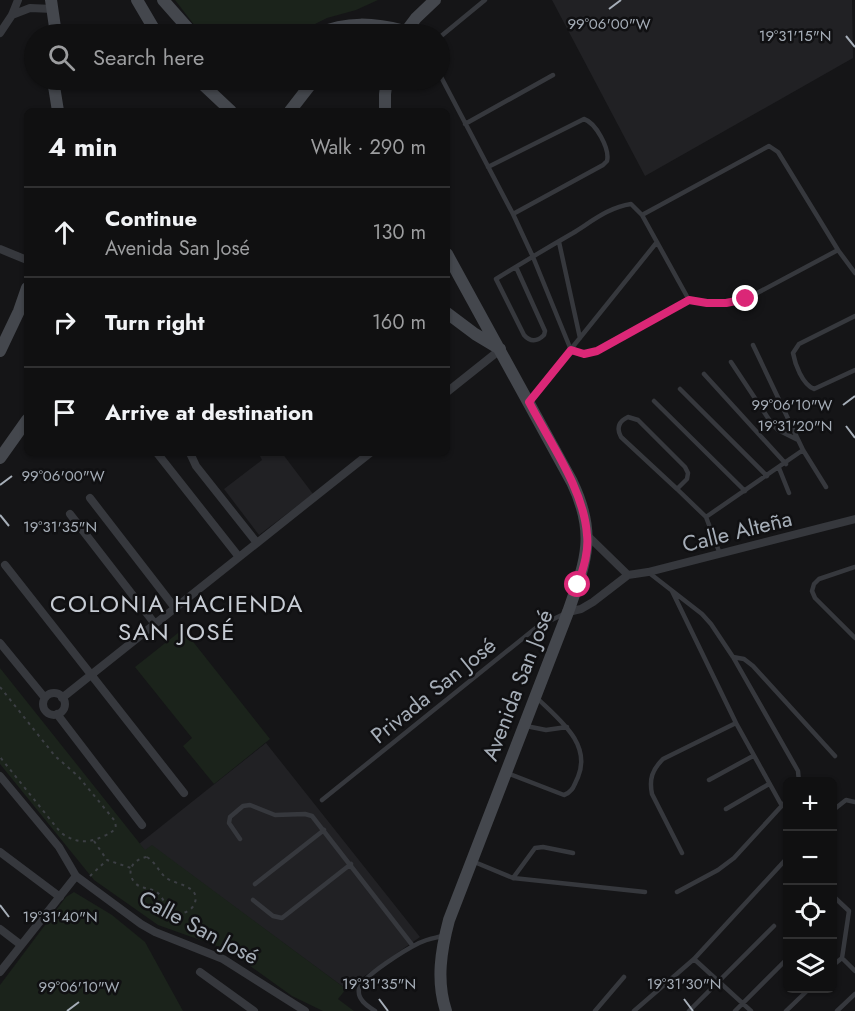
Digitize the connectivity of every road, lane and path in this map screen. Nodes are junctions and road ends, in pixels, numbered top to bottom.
1 (18, 0) edge
2 (137, 0) edge
3 (163, 0) edge
4 (435, 0) edge
5 (485, 0) edge
6 (52, 5) edge
7 (6, 18) edge
8 (55, 24) edge
9 (151, 24) edge
10 (184, 24) edge
11 (411, 24) edge
12 (450, 29) edge
13 (0, 33) edge
14 (553, 75) dead end
15 (55, 90) edge
16 (209, 90) edge
17 (306, 90) edge
18 (386, 90) edge
19 (448, 90) edge
20 (58, 108) edge
21 (228, 108) edge
22 (292, 108) edge
23 (386, 108) edge
24 (465, 124) junction
25 (488, 167) junction
26 (513, 214) junction
27 (642, 214) junction
28 (559, 242) junction
29 (657, 242) junction
30 (0, 249) edge
31 (838, 250) junction
32 (533, 257) junction
33 (24, 259) edge
34 (450, 259) edge
35 (516, 267) junction
36 (855, 273) edge
37 (24, 297) edge
38 (689, 300) junction
39 (450, 315) edge
40 (855, 316) edge
41 (580, 338) junction
42 (753, 345) dead end
43 (501, 349) junction
44 (571, 350) junction
45 (0, 351) edge
46 (730, 362) dead end
47 (855, 370) edge
48 (704, 375) dead end
49 (680, 389) dead end
50 (450, 390) edge
51 (654, 401) dead end
52 (529, 402) junction
53 (24, 424) edge
54 (798, 440) junction
55 (803, 450) junction
56 (159, 456) edge
57 (191, 456) edge
58 (366, 456) edge
59 (0, 458) edge
60 (786, 464) junction
61 (779, 468) junction
62 (768, 476) junction
63 (826, 487) dead end
64 (677, 489) junction
65 (745, 491) junction
66 (789, 493) dead end
67 (90, 498) dead end
68 (70, 514) dead end
69 (706, 517) junction
70 (855, 519) edge
71 (588, 536) junction
72 (257, 543) junction
73 (720, 554) junction
74 (239, 557) junction
75 (5, 565) dead end
76 (855, 567) edge
77 (648, 572) junction
78 (628, 575) junction
79 (672, 591) junction
80 (175, 608) junction
81 (568, 612) junction
82 (155, 624) junction
83 (855, 638) edge
84 (0, 643) edge
85 (733, 657) junction
86 (90, 676) junction
87 (0, 687) edge
88 (536, 697) junction
89 (45, 698) junction
90 (62, 698) junction
91 (57, 714) junction
92 (736, 723) junction
93 (524, 726) junction
94 (567, 727) junction
95 (753, 756) junction
96 (835, 756) dead end
97 (0, 757) edge
98 (506, 772) junction
99 (0, 776) edge
100 (799, 777) edge
101 (709, 780) dead end
102 (769, 784) junction
103 (183, 793) dead end
104 (322, 800) dead end
105 (855, 802) edge
106 (782, 806) joint
107 (837, 807) edge
108 (726, 809) dead end
109 (142, 825) dead end
110 (324, 830) junction
111 (240, 839) dead end
112 (94, 841) junction
113 (0, 852) edge
114 (573, 853) dead end
115 (682, 853) dead end
116 (107, 860) junction
117 (472, 860) junction
118 (783, 862) edge
119 (351, 864) junction
120 (131, 868) junction
121 (76, 876) junction
122 (513, 878) junction
123 (84, 882) junction
124 (255, 884) dead end
125 (645, 892) dead end
126 (677, 892) dead end
127 (60, 897) junction
128 (253, 900) dead end
129 (837, 900) edge
130 (855, 905) edge
131 (849, 911) junction
132 (774, 926) dead end
133 (0, 929) edge
134 (445, 935) junction
135 (21, 945) junction
136 (413, 946) junction
137 (842, 958) junction
138 (694, 959) junction
139 (837, 962) edge
140 (783, 963) edge
141 (855, 971) edge
142 (0, 972) edge
143 (200, 972) dead end
144 (624, 977) dead end
145 (719, 982) junction
146 (805, 993) edge
147 (855, 994) edge
148 (743, 1004) junction
149 (254, 1011) edge
150 (304, 1011) edge
151 (375, 1011) edge
152 (446, 1011) edge
153 (595, 1011) edge
154 (634, 1011) edge
155 (689, 1011) edge
156 (735, 1011) edge
157 (751, 1011) edge
158 (786, 1011) edge
159 (837, 1011) edge

1 - 7 street
2 - 9 main road
3 - 10 main road
4 - 11 main road
5 - 12 lane
6 - 7 street
6 - 8 main road
7 - 13 street
14 - 24 lane
15 - 20 main road
16 - 21 main road
17 - 22 main road
18 - 23 main road
19 - 24 lane
24 - 25 lane
25 - 26 lane
25 - 26 lane
26 - 32 lane
27 - 28 lane
27 - 29 lane
27 - 31 lane
28 - 32 lane
28 - 41 lane
29 - 38 lane
29 - 41 lane
30 - 33 street
31 - 36 lane
31 - 38 lane
32 - 35 lane
32 - 44 lane
34 - 43 main road, Avenida San José
35 - 35 lane
37 - 45 main road
38 - 44 lane
39 - 43 main road
40 - 47 lane
41 - 44 lane
42 - 54 lane
43 - 50 street
43 - 52 main road, Avenida San José
44 - 52 lane
46 - 54 lane
48 - 60 lane
49 - 62 lane
51 - 65 lane
52 - 71 main road, Avenida San José
53 - 59 main road
54 - 55 lane
55 - 60 lane
55 - 63 lane
56 - 74 street
57 - 72 street
58 - 72 street
60 - 61 lane
61 - 62 lane
61 - 66 lane
62 - 65 lane
64 - 64 lane
64 - 69 lane
65 - 69 lane
67 - 80 street
68 - 82 street
69 - 73 lane
70 - 73 street, Calle Alteña
71 - 78 street
71 - 81 main road, Avenida San José
72 - 74 street
73 - 77 street, Calle Alteña
74 - 80 street
75 - 86 street
76 - 83 lane
77 - 78 street, Calle Alteña
77 - 79 lane
78 - 81 street, Calle Alteña
79 - 85 lane
79 - 92 lane
80 - 82 street
81 - 88 main road, Avenida San José
81 - 104 lane, Privada San José
82 - 86 street
84 - 89 street
85 - 96 lane
85 - 100 lane
86 - 90 street
86 - 103 street
87 - 112 path
88 - 93 main road, Avenida San José
88 - 94 lane
89 - 90 street
89 - 91 street
90 - 91 street
91 - 109 street
92 - 95 lane
92 - 115 lane
93 - 94 lane
93 - 98 main road, Avenida San José
94 - 98 lane
95 - 101 lane
95 - 102 lane
97 - 112 path
98 - 117 main road, Avenida San José
99 - 121 street
102 - 106 lane
102 - 108 lane
105 - 107 lane
106 - 126 lane
110 - 111 lane
110 - 119 lane
110 - 124 lane
112 - 116 path
113 - 127 street
114 - 122 lane
116 - 120 path
116 - 123 path
117 - 122 lane
117 - 134 main road, Avenida San José
118 - 138 lane
119 - 128 lane
119 - 136 lane
120 - 120 path
121 - 123 street, Calle San José
121 - 127 street
122 - 125 lane
123 - 150 street, Calle San José
127 - 135 street
129 - 131 lane
130 - 131 lane
131 - 137 lane
132 - 145 lane
133 - 135 street
134 - 136 lane
134 - 152 main road, Avenida San José
135 - 142 street
136 - 151 lane
137 - 139 lane
137 - 141 lane
138 - 145 lane
138 - 154 lane
140 - 148 lane
143 - 149 street
144 - 153 lane
145 - 148 lane
145 - 155 lane
146 - 158 lane
147 - 159 lane
148 - 156 lane
148 - 157 lane

